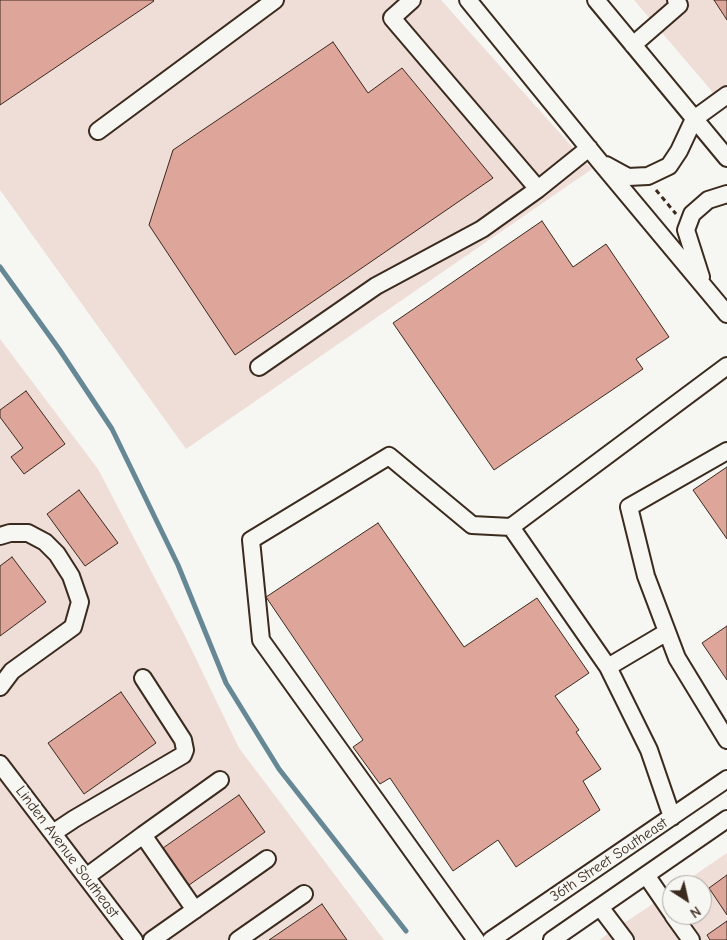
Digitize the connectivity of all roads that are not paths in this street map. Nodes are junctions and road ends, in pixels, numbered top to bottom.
1 (275, 0) edge
2 (412, 0) edge
3 (468, 0) edge
4 (596, 0) edge
5 (676, 0) edge
6 (632, 45) junction
7 (727, 95) edge
8 (694, 119) junction
9 (98, 131) dead end
10 (589, 148) junction
11 (727, 158) edge
12 (600, 162) junction
13 (538, 189) junction
14 (727, 194) edge
15 (704, 286) junction
16 (727, 314) edge
17 (727, 366) edge
18 (259, 367) dead end
19 (727, 451) edge
20 (511, 527) junction
21 (0, 536) edge
22 (668, 632) junction
23 (608, 666) junction
24 (143, 678) dead end
25 (0, 687) edge
26 (727, 740) edge
27 (0, 764) edge
28 (727, 779) edge
29 (220, 780) dead end
30 (672, 817) junction
31 (727, 819) edge
32 (53, 833) junction
33 (142, 835) junction
34 (267, 859) dead end
35 (646, 875) junction
36 (86, 877) junction
37 (304, 894) dead end
38 (662, 898) edge
39 (600, 907) junction
40 (195, 910) junction
41 (681, 925) edge
42 (134, 940) edge
43 (152, 940) edge
44 (238, 940) edge
45 (476, 940) edge
46 (491, 940) edge
47 (552, 940) edge
48 (625, 940) edge
49 (691, 940) edge

1 - 9 street
2 - 13 street
3 - 10 street
4 - 6 street
5 - 6 street
6 - 8 street
7 - 8 street
8 - 11 street
8 - 12 street
10 - 12 street
10 - 13 street
12 - 15 street
13 - 18 street
14 - 15 street
15 - 16 street
17 - 20 street
19 - 22 street
20 - 23 street
20 - 45 street
21 - 25 street
22 - 23 street
22 - 26 street
23 - 30 street
24 - 32 street
27 - 32 street, Linden Avenue Southeast
28 - 30 street, 36th Street Southeast
29 - 33 street
30 - 46 street, 36th Street Southeast
31 - 35 street
32 - 36 street, Linden Avenue Southeast
33 - 36 street
33 - 40 street
34 - 40 street
35 - 38 street
35 - 39 street
36 - 42 street, Linden Avenue Southeast
37 - 44 street
39 - 47 street
39 - 48 street
40 - 43 street
41 - 49 street

